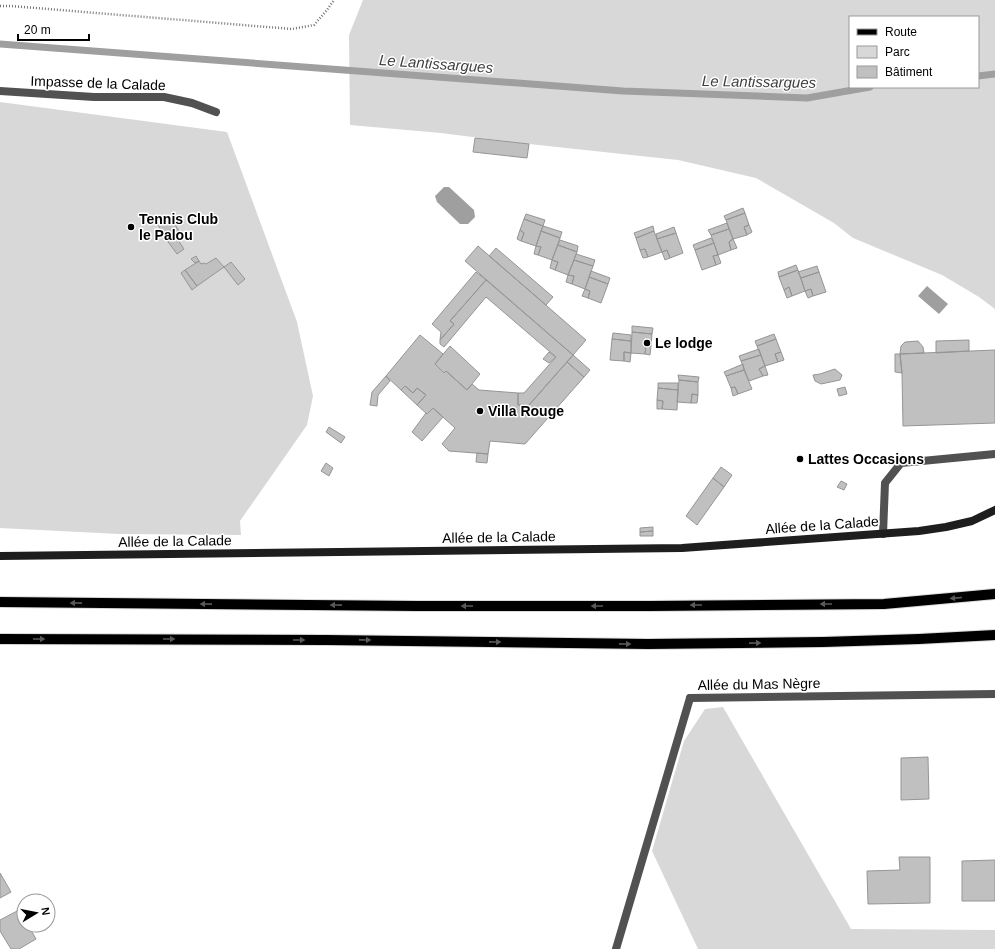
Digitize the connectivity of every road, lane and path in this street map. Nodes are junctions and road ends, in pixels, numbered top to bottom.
1 (334, 0) edge
2 (0, 6) edge
3 (0, 91) edge
4 (216, 112) dead end
5 (995, 454) edge
6 (995, 510) edge
7 (883, 534) junction
8 (0, 556) edge
9 (995, 594) edge
10 (0, 602) edge
11 (995, 635) edge
12 (0, 639) edge
13 (995, 694) edge
14 (616, 949) edge

1 - 2 path
3 - 4 street, Impasse de la Calade
5 - 7 street
6 - 7 street, Allée de la Calade
7 - 8 street, Allée de la Calade
9 -> 10 main road
12 -> 11 main road
13 - 14 street, Allée du Mas Nègre

